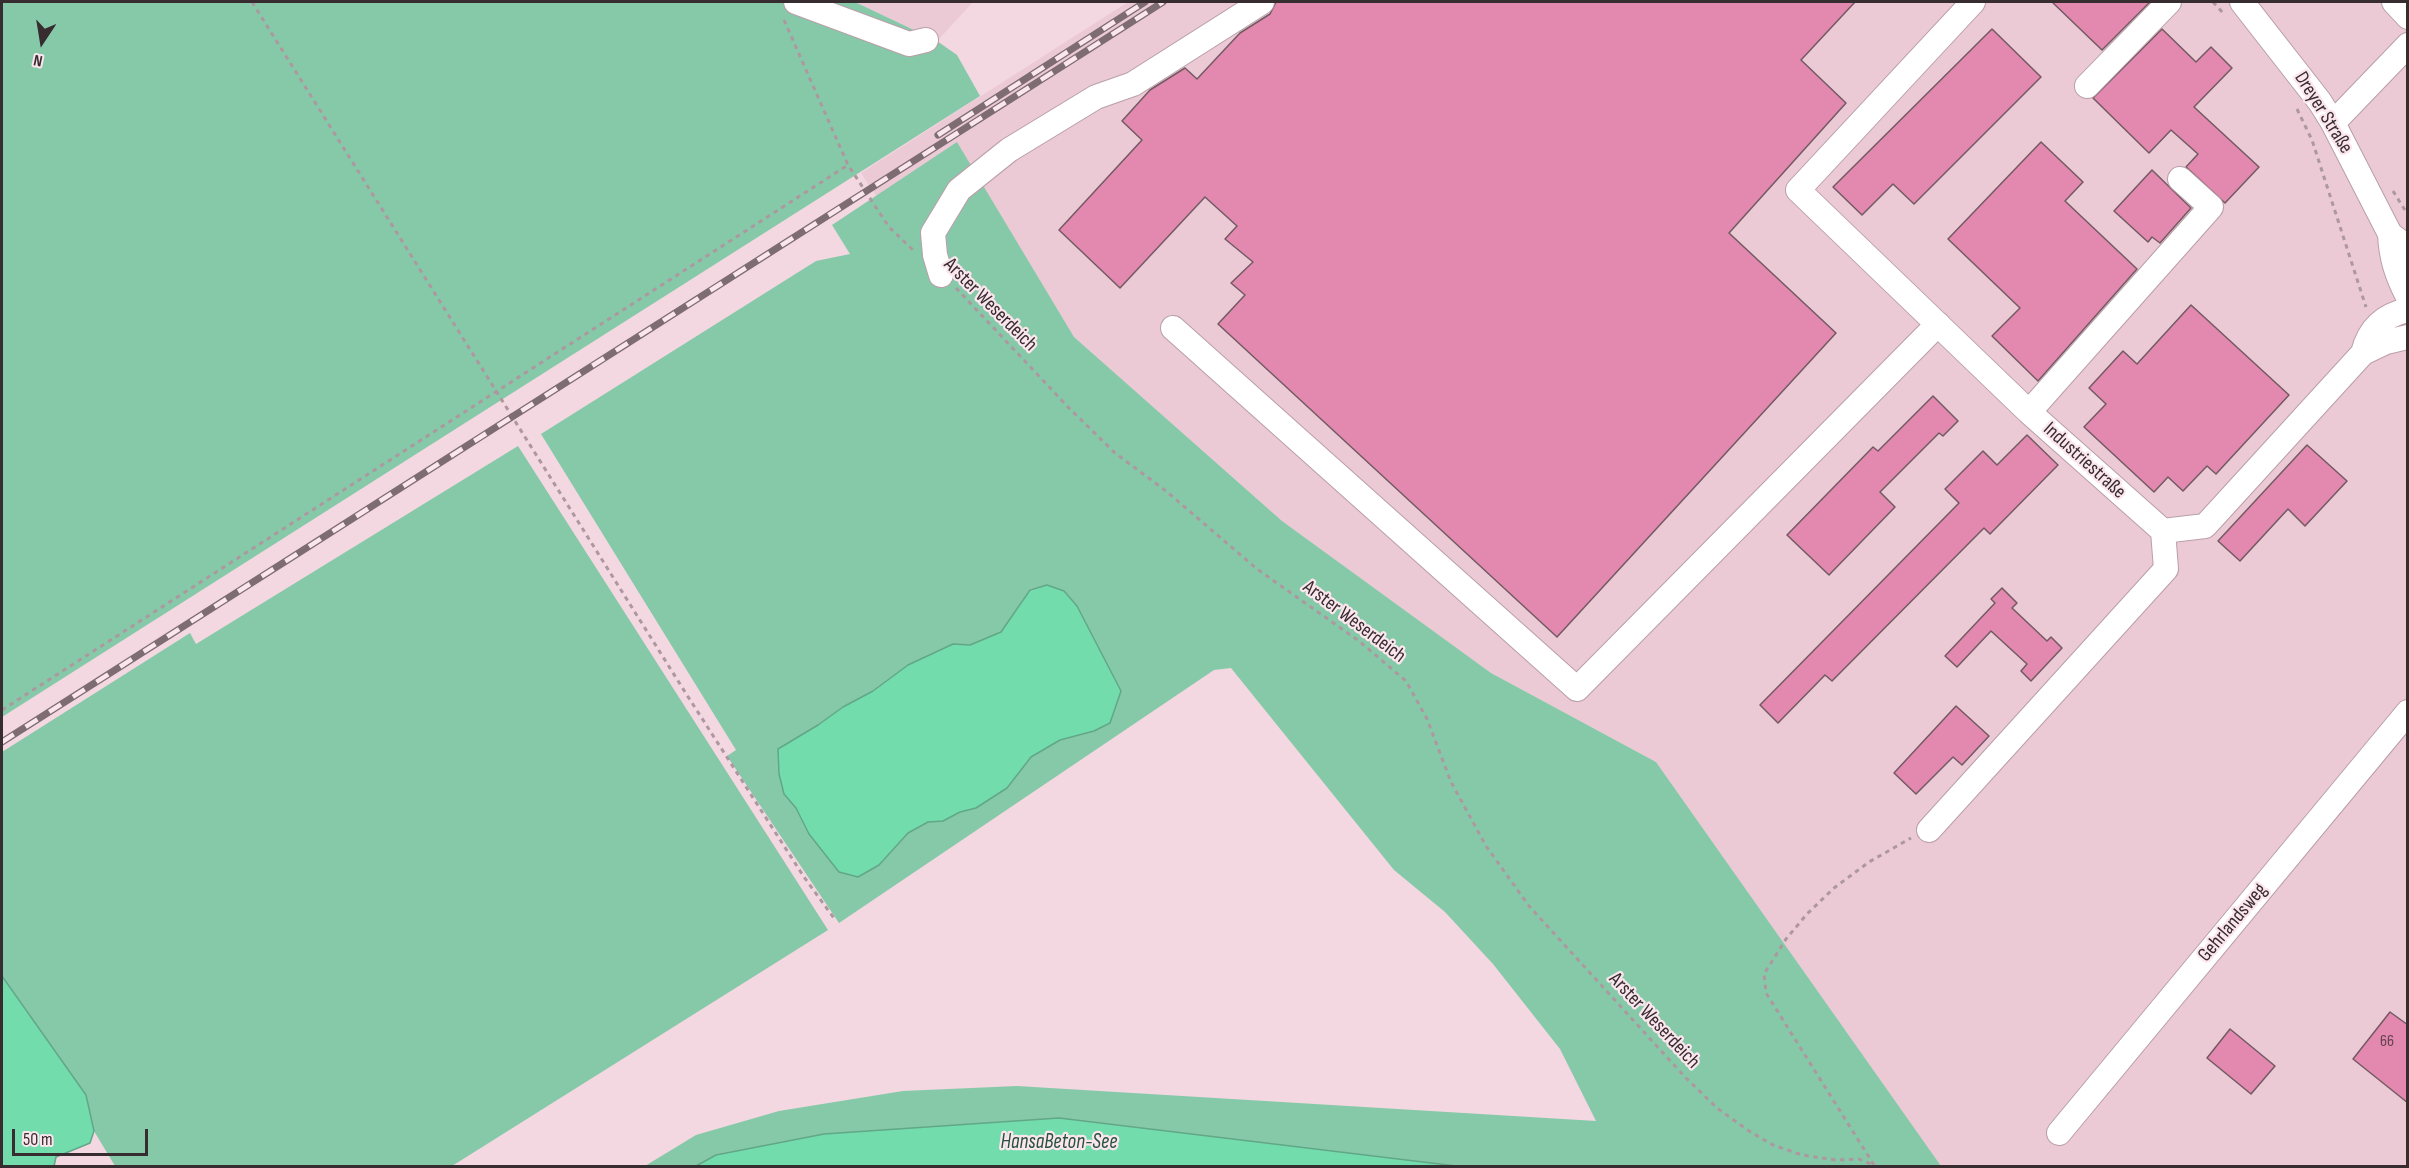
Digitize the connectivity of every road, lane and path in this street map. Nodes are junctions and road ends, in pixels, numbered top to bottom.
1 (252, 2) edge
2 (1262, 2) edge
3 (1973, 2) edge
4 (2169, 2) edge
5 (2213, 2) edge
6 (2394, 2) edge
7 (790, 10) edge
8 (2235, 10) edge
9 (2408, 17) edge
10 (926, 40) dead end
11 (2408, 45) edge
12 (2087, 86) dead end
13 (2296, 108) dead end
14 (2333, 123) junction
15 (848, 165) junction
16 (2180, 179) dead end
17 (2399, 241) edge
18 (913, 250) dead end
19 (941, 275) joint
20 (2408, 297) edge
21 (2408, 310) edge
22 (2366, 312) dead end
23 (1938, 324) junction
24 (1173, 328) dead end
25 (2408, 337) edge
26 (2363, 352) junction
27 (498, 392) junction
28 (2029, 412) junction
29 (2163, 531) junction
30 (2, 710) edge
31 (2408, 712) edge
32 (1929, 830) joint
33 (836, 921) dead end
34 (2059, 1133) dead end
35 (1875, 1166) edge

1 - 27 path
2 - 19 street
3 - 23 street, Industriestraße
4 - 12 street
5 - 8 path
6 - 9 street
7 - 10 street
7 - 15 path
8 - 14 street, Dreyer Straße
11 - 14 street
13 - 22 path
14 - 17 street, Dreyer Straße
15 - 18 path
15 - 27 path
16 - 28 street
17 - 20 street, Dreyer Straße
19 - 35 path, Arster Weserdeich
21 - 26 street
23 - 24 street
23 - 28 street, Industriestraße
25 - 26 street
26 - 29 street
27 - 30 path
27 - 33 path
28 - 29 street, Industriestraße
29 - 32 street
31 - 34 street, Gehrlandsweg
32 - 35 path

